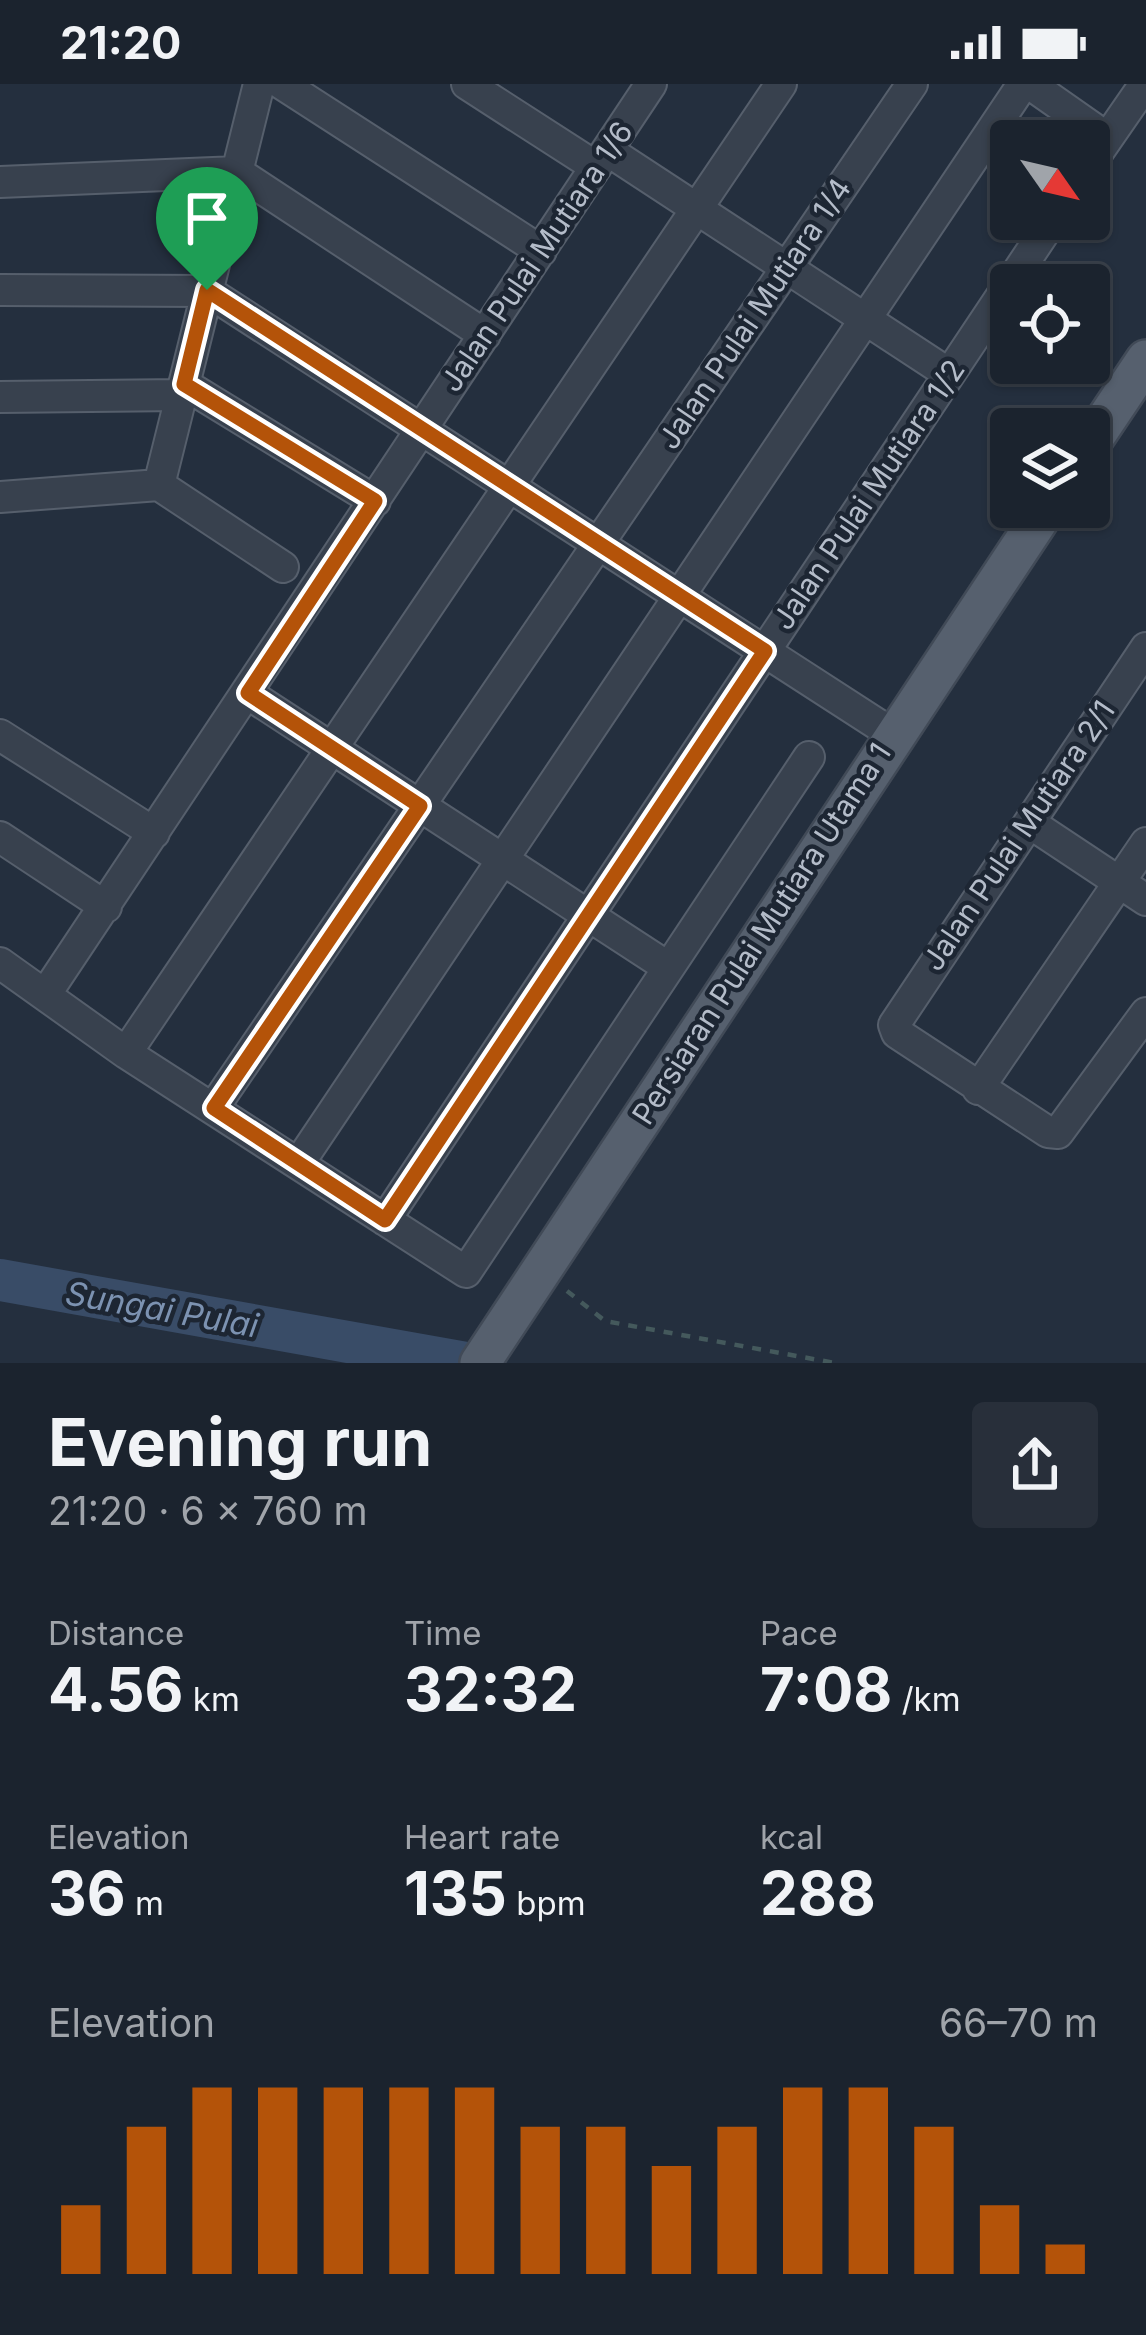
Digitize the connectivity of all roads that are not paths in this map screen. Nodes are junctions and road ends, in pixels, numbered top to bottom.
1 (259, 84) edge
2 (282, 84) edge
3 (467, 84) edge
4 (651, 84) edge
5 (781, 84) edge
6 (912, 84) edge
7 (1027, 84) edge
8 (1144, 84) edge
9 (1080, 120) edge
10 (1110, 134) edge
11 (602, 159) junction
12 (237, 172) junction
13 (0, 182) edge
14 (697, 207) junction
15 (1039, 240) edge
16 (541, 251) junction
17 (788, 265) junction
18 (0, 290) edge
19 (207, 290) junction
20 (868, 319) junction
21 (485, 335) junction
22 (1146, 360) edge
23 (950, 374) junction
24 (183, 389) junction
25 (0, 397) edge
26 (1110, 414) edge
27 (422, 429) junction
28 (158, 485) junction
29 (511, 487) junction
30 (0, 497) edge
31 (375, 501) junction
32 (1033, 528) edge
33 (598, 544) junction
34 (283, 567) dead end
35 (682, 598) junction
36 (1146, 648) edge
37 (765, 651) junction
38 (248, 693) junction
39 (894, 734) junction
40 (0, 736) edge
41 (334, 750) junction
42 (809, 757) dead end
43 (420, 806) junction
44 (1030, 823) junction
45 (154, 833) junction
46 (0, 837) edge
47 (1146, 843) edge
48 (504, 863) junction
49 (1119, 883) junction
50 (1146, 900) edge
51 (106, 907) junction
52 (589, 915) junction
53 (0, 963) edge
54 (666, 966) junction
55 (45, 994) junction
56 (1146, 1013) edge
57 (126, 1052) junction
58 (978, 1089) junction
59 (214, 1108) junction
60 (299, 1163) junction
61 (385, 1220) junction
62 (480, 1363) edge

1 - 12 street
2 - 16 street
3 - 11 street
4 - 11 street, Jalan Pulai Mutiara 1/6
5 - 14 street
6 - 17 street, Jalan Pulai Mutiara 1/4
7 - 9 street
7 - 20 street
8 - 10 street
11 - 14 street
11 - 16 street, Jalan Pulai Mutiara 1/6
12 - 13 street
12 - 19 street
12 - 21 street
14 - 17 street
14 - 29 street
15 - 23 street, Jalan Pulai Mutiara 1/2
16 - 21 street, Jalan Pulai Mutiara 1/6
17 - 20 street
17 - 33 street, Jalan Pulai Mutiara 1/4
18 - 19 street
19 - 24 street
19 - 27 street
20 - 23 street
20 - 35 street
21 - 27 street, Jalan Pulai Mutiara 1/6
22 - 26 main road
23 - 37 street, Jalan Pulai Mutiara 1/2
24 - 25 street
24 - 28 street
24 - 31 street
27 - 29 street
27 - 31 street, Jalan Pulai Mutiara 1/6
28 - 30 street
28 - 34 street
29 - 33 street
29 - 41 street
31 - 38 street, Jalan Pulai Mutiara 1/6
32 - 39 main road, Persiaran Pulai Mutiara Utama 1
33 - 35 street
33 - 43 street, Jalan Pulai Mutiara 1/4
35 - 37 street
35 - 48 street
36 - 44 street, Jalan Pulai Mutiara 2/1
37 - 39 street
37 - 52 street, Jalan Pulai Mutiara 1/2
38 - 41 street
38 - 45 street, Jalan Pulai Mutiara 1/6
39 - 62 main road, Persiaran Pulai Mutiara Utama 1
40 - 45 street
41 - 43 street
41 - 57 street
42 - 54 street
43 - 48 street
43 - 59 street, Jalan Pulai Mutiara 1/4
44 - 49 street
44 - 58 street, Jalan Pulai Mutiara 2/1
45 - 51 street, Jalan Pulai Mutiara 1/6
46 - 51 street
47 - 49 street
48 - 52 street
48 - 60 street
49 - 50 street
49 - 58 street
51 - 55 street, Jalan Pulai Mutiara 1/6
52 - 54 street
52 - 61 street, Jalan Pulai Mutiara 1/2
53 - 55 street
54 - 61 street
55 - 57 street
56 - 58 street
57 - 59 street
59 - 60 street
60 - 61 street

